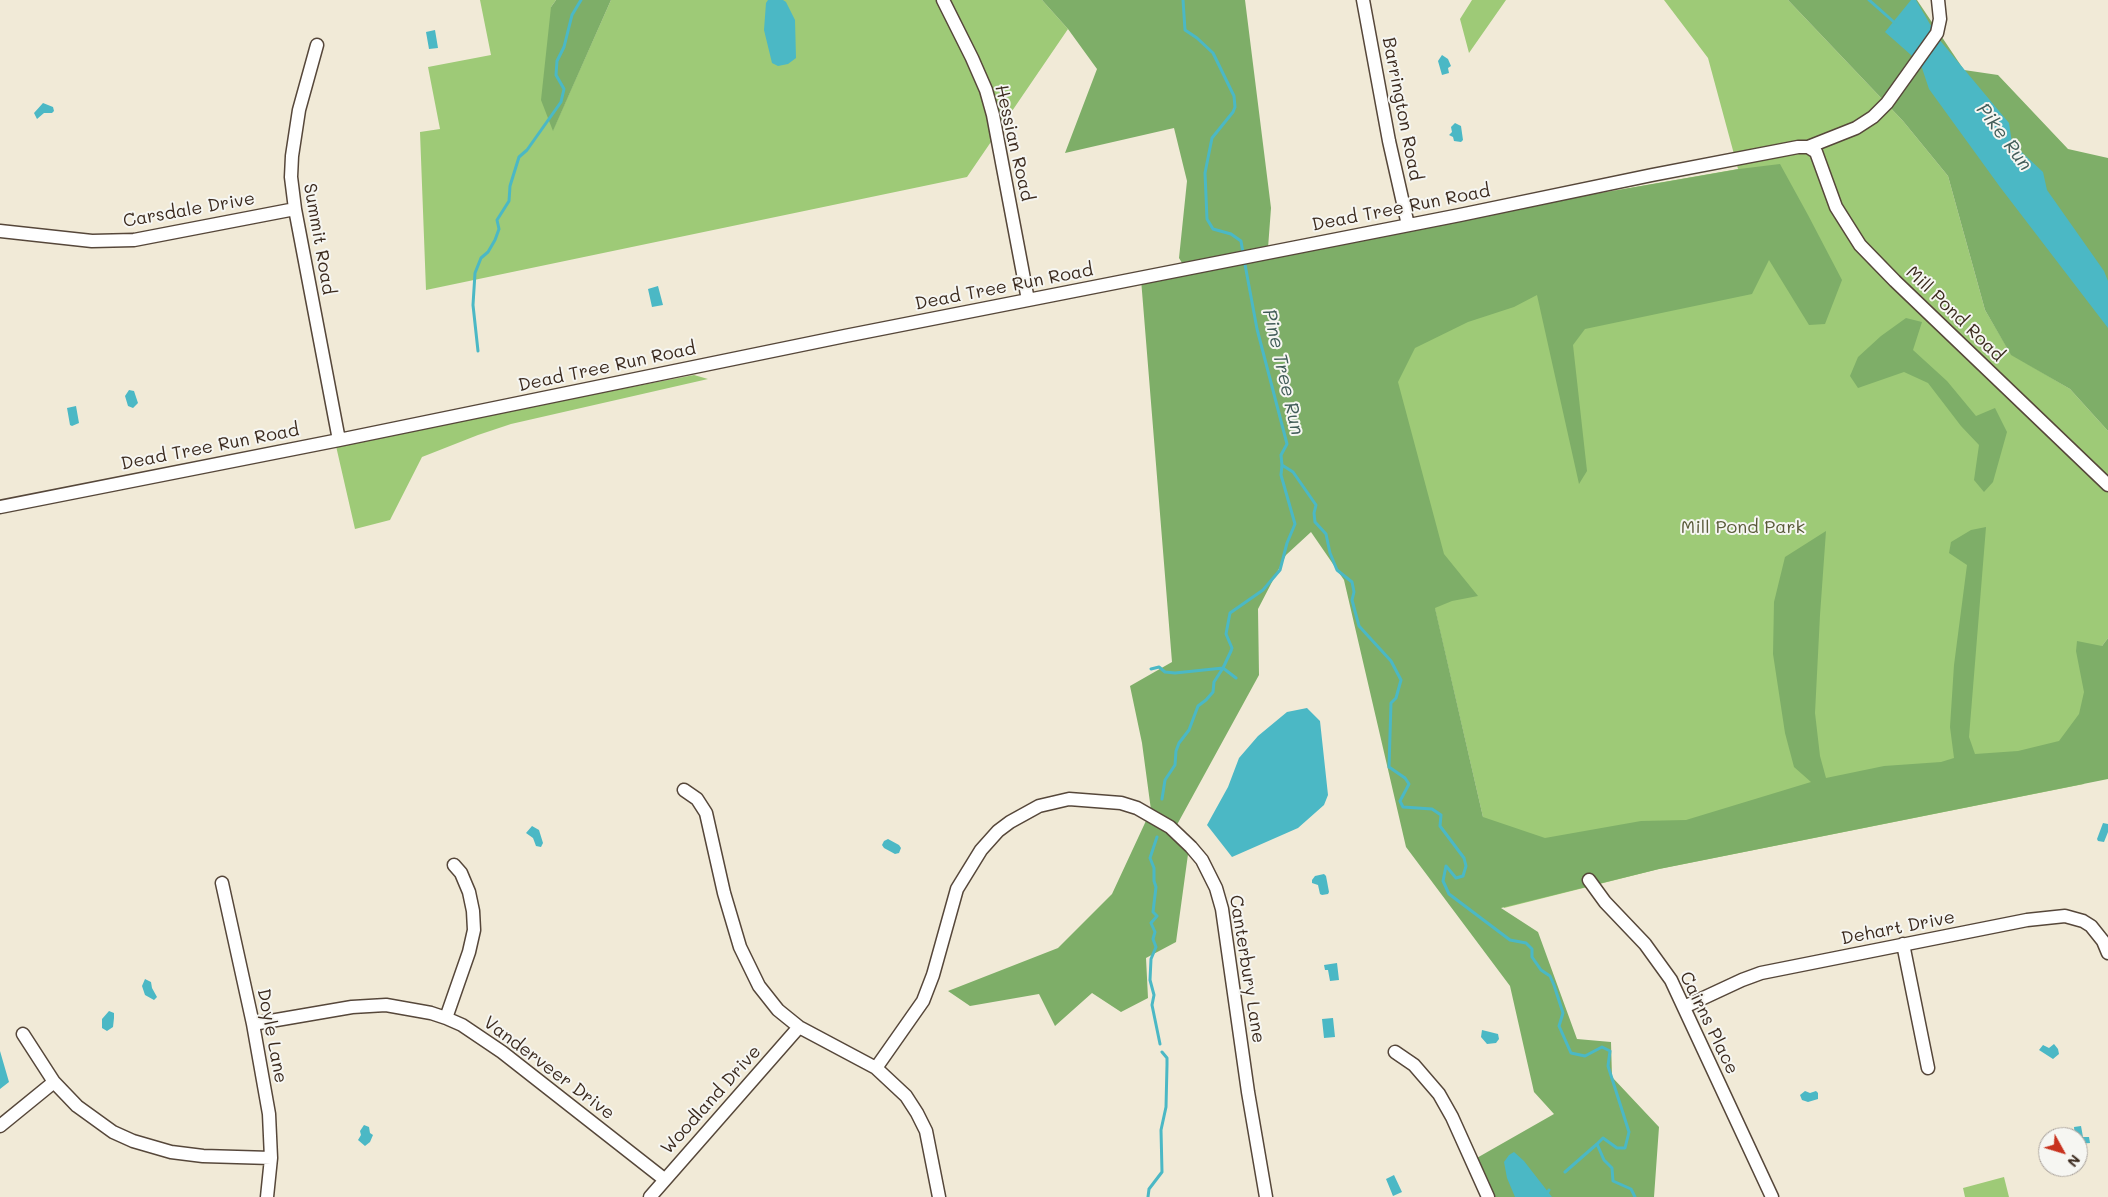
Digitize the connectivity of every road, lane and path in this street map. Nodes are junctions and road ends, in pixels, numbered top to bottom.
1 (943, 0) edge
2 (1363, 0) edge
3 (1938, 0) edge
4 (317, 45) dead end
5 (1808, 146) junction
6 (294, 209) junction
7 (1408, 225) junction
8 (0, 231) edge
9 (1028, 300) junction
10 (339, 440) junction
11 (2108, 485) edge
12 (0, 506) edge
13 (684, 790) dead end
14 (454, 864) dead end
15 (1589, 880) dead end
16 (222, 883) dead end
17 (1904, 944) junction
18 (2108, 953) edge
19 (1684, 1007) junction
20 (446, 1018) junction
21 (253, 1024) junction
22 (799, 1027) junction
23 (23, 1034) dead end
24 (1395, 1052) dead end
25 (876, 1068) junction
26 (1928, 1068) dead end
27 (54, 1082) junction
28 (0, 1126) edge
29 (271, 1158) junction
30 (664, 1179) junction
31 (267, 1197) edge
32 (650, 1197) edge
33 (939, 1197) edge
34 (1266, 1197) edge
35 (1488, 1197) edge
36 (1772, 1197) edge

1 - 9 street, Hessian Road
2 - 7 street, Barrington Road
3 - 5 street, Dead Tree Run Road
4 - 6 street, Summit Road
5 - 7 street, Dead Tree Run Road
5 - 11 street, Mill Pond Road
6 - 8 street, Carsdale Drive
6 - 10 street, Summit Road
7 - 9 street, Dead Tree Run Road
9 - 10 street, Dead Tree Run Road
10 - 12 street, Dead Tree Run Road
13 - 22 street
14 - 20 street
15 - 19 street, Cairns Place
16 - 21 street, Doyle Lane
17 - 18 street, Dehart Drive
17 - 19 street, Dehart Drive
17 - 26 street
19 - 36 street, Cairns Place
20 - 21 street, Vanderveer Drive
20 - 30 street, Vanderveer Drive
21 - 29 street, Doyle Lane
22 - 25 street
22 - 30 street, Woodland Drive
23 - 27 street
24 - 35 street
25 - 33 street
25 - 34 street, Canterbury Lane
27 - 28 street
27 - 29 street
29 - 31 street, Doyle Lane
30 - 32 street, Woodland Drive

